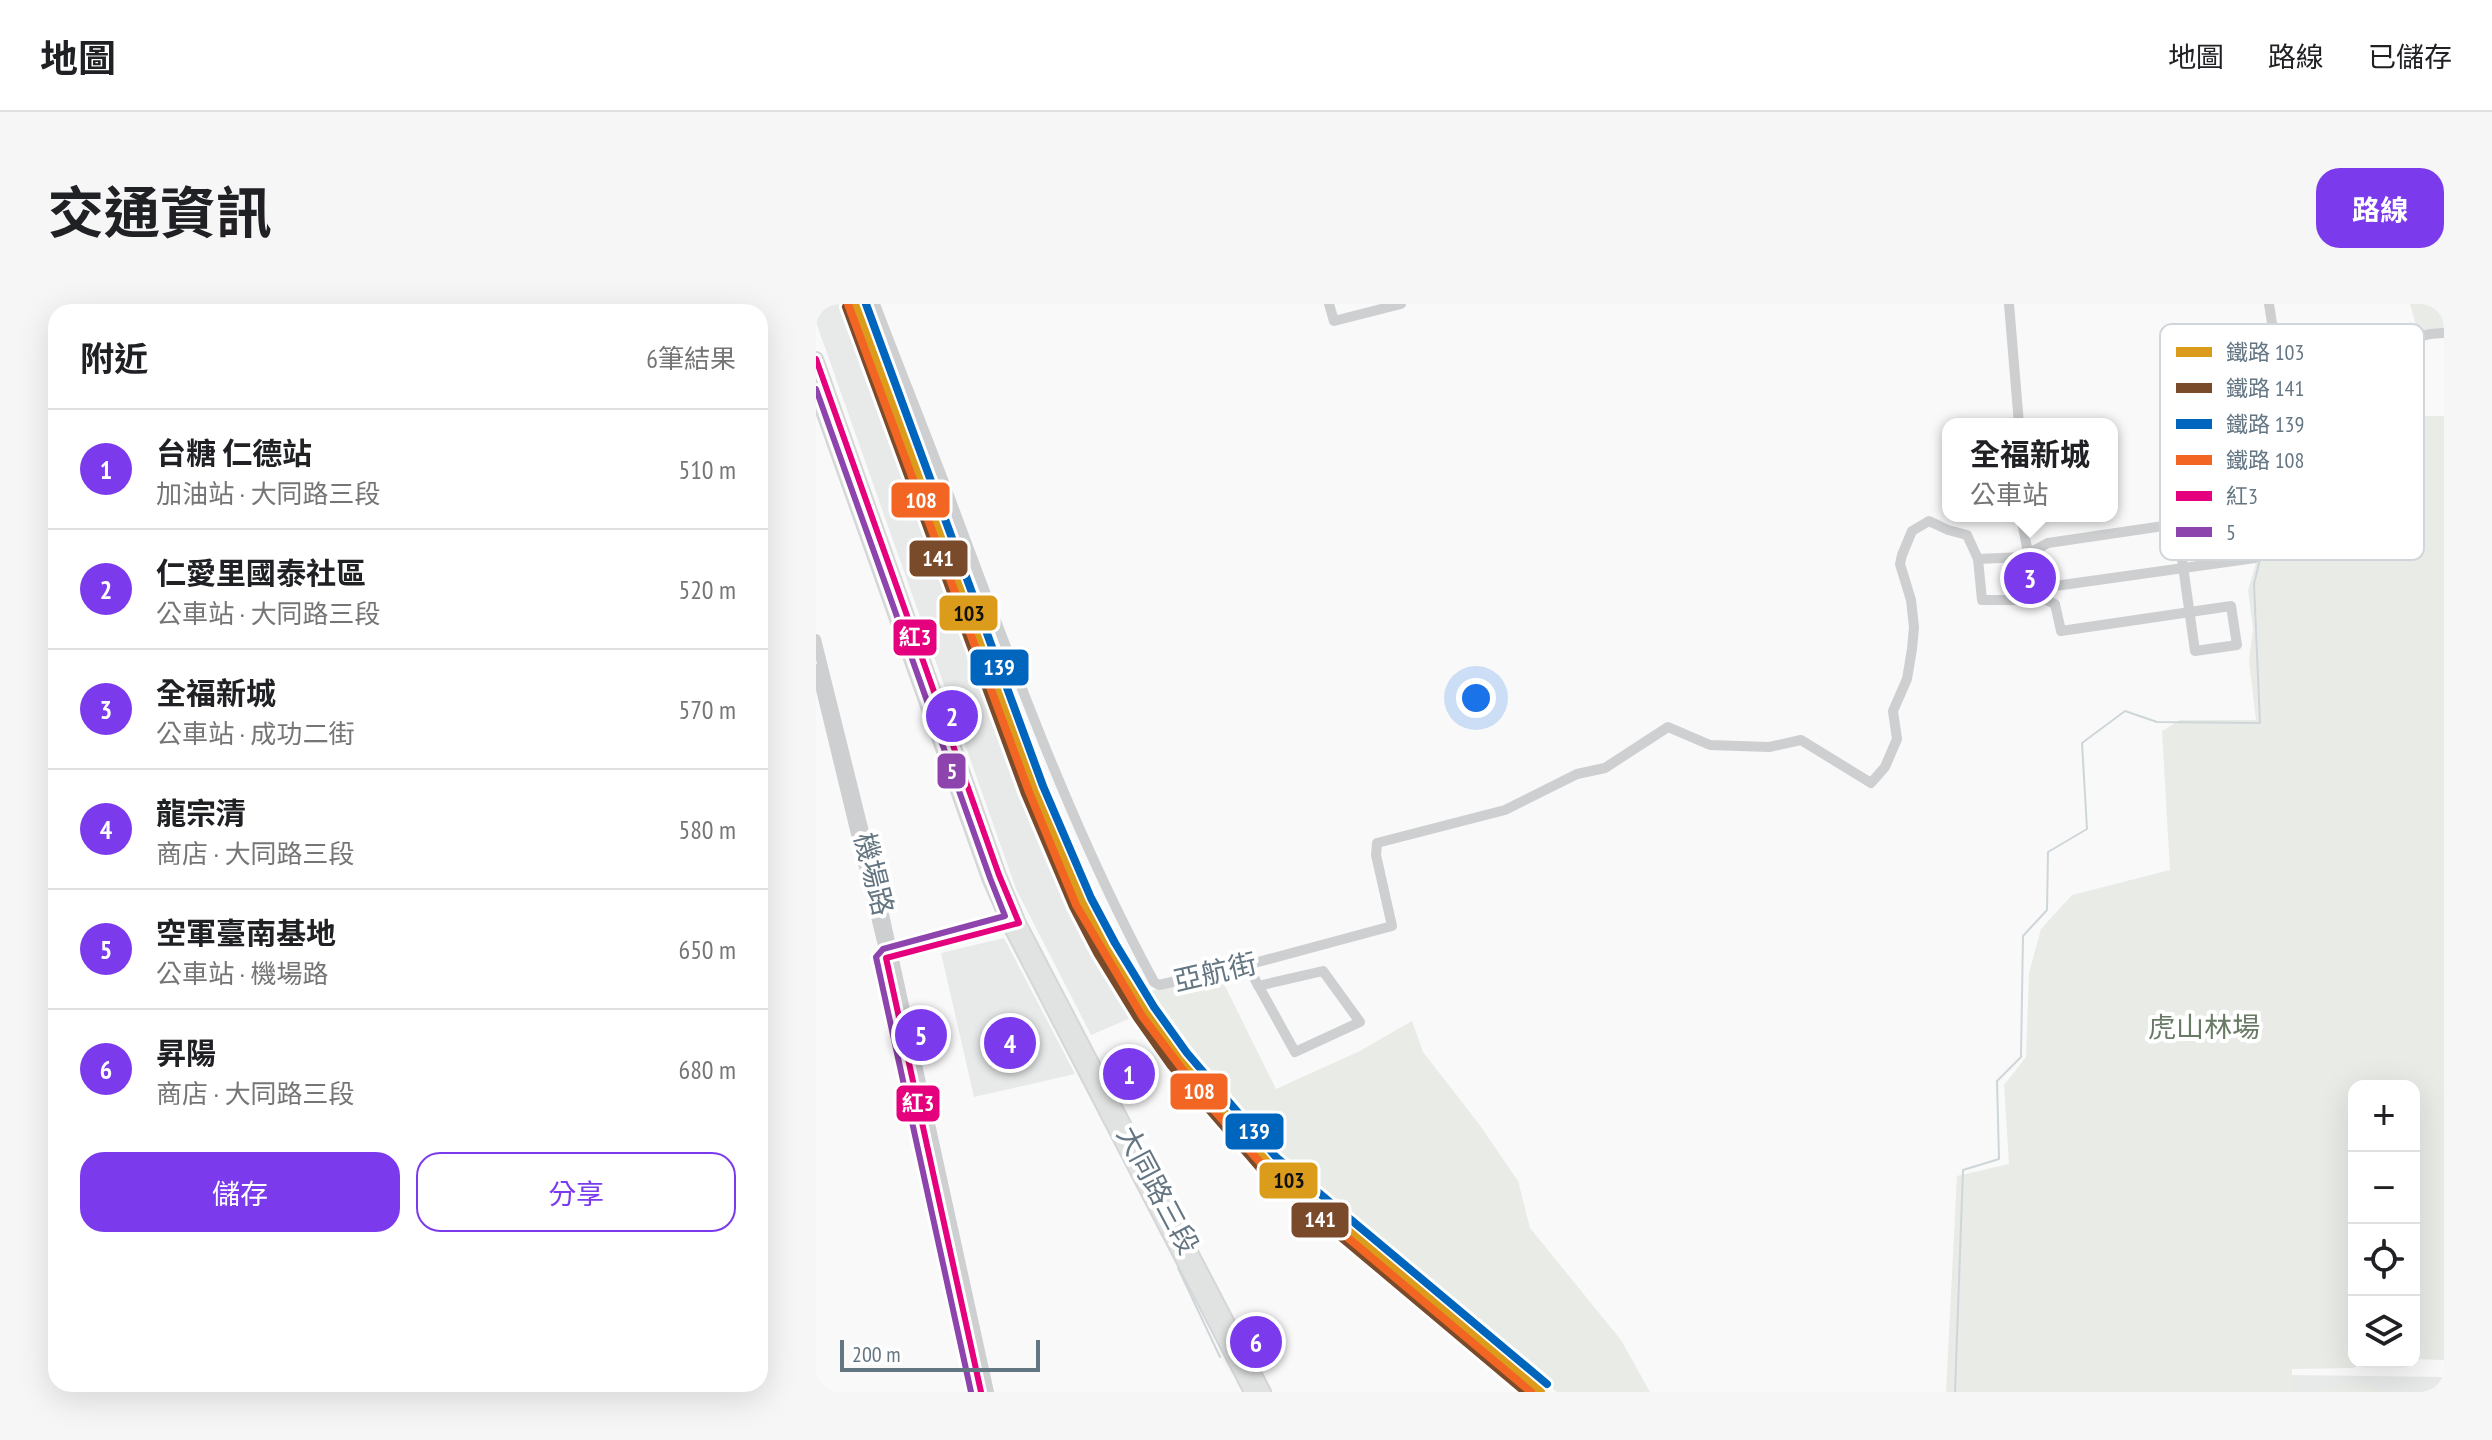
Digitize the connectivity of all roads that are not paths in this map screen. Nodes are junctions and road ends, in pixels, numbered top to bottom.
1 (875, 304) edge
2 (1329, 304) edge
3 (1401, 304) edge
4 (2009, 304) edge
5 (2269, 304) edge
6 (2272, 324) edge
7 (2444, 333) edge
8 (2424, 336) edge
9 (816, 359) edge
10 (816, 391) edge
11 (2018, 418) edge
12 (2022, 522) edge
13 (2160, 527) edge
14 (2028, 553) junction
15 (1978, 559) junction
16 (2182, 560) edge
17 (2241, 560) edge
18 (2183, 568) junction
19 (2040, 587) junction
20 (2043, 600) junction
21 (2190, 612) junction
22 (816, 639) edge
23 (816, 669) edge
24 (1014, 924) junction
25 (890, 957) junction
26 (1247, 965) junction
27 (1258, 986) junction
28 (981, 1392) edge
29 (989, 1392) edge
30 (1251, 1392) edge
31 (1264, 1392) edge

1 - 26 street, 亞航街
2 - 3 street
4 - 11 street
5 - 6 street
7 - 8 street
9 - 24 main road, 大同路三段
10 - 24 main road, 大同路三段
12 - 14 street
13 - 14 street
14 - 15 street
14 - 19 street
15 - 20 street
15 - 26 street, 亞航街
16 - 18 street
17 - 18 street
18 - 19 street
18 - 21 street
19 - 20 street
20 - 21 street
21 - 21 street
22 - 25 street, 機場路
23 - 25 street, 機場路
24 - 25 street
24 - 30 main road, 大同路三段
24 - 31 main road, 大同路三段
25 - 28 street, 機場路
25 - 29 street, 機場路
26 - 27 street
27 - 27 street

